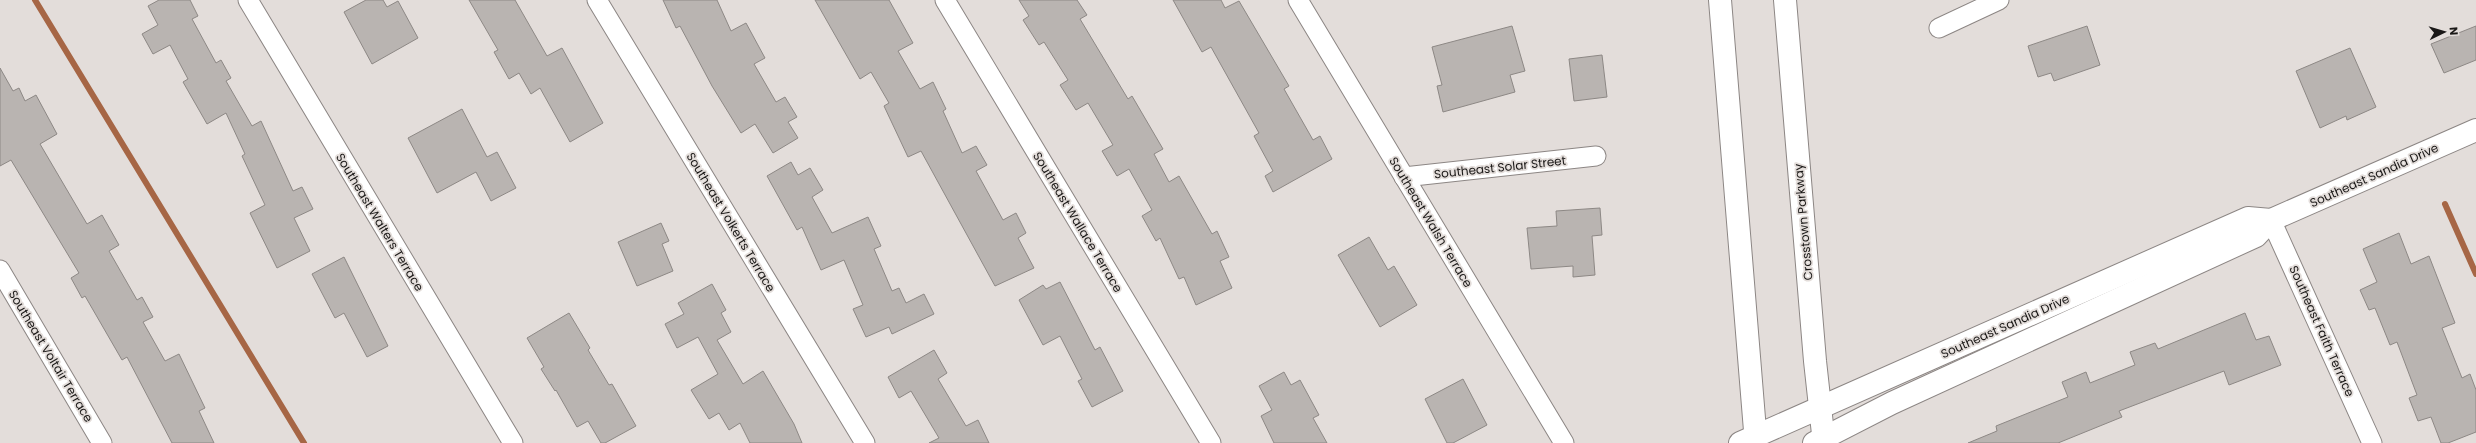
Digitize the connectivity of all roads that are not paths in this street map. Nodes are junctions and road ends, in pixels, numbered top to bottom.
1 (248, 0) edge
2 (597, 0) edge
3 (945, 0) edge
4 (1298, 0) edge
5 (1720, 0) edge
6 (1785, 0) edge
7 (1999, 0) edge
8 (1939, 28) dead end
9 (2476, 130) edge
10 (1596, 156) dead end
11 (1404, 177) junction
12 (2271, 220) junction
13 (1, 273) edge
14 (1820, 406) junction
15 (1751, 441) edge
16 (1821, 442) edge
17 (102, 443) edge
18 (513, 443) edge
19 (865, 443) edge
20 (1211, 443) edge
21 (1564, 443) edge
22 (2372, 443) edge

1 - 18 street, Southeast Walters Terrace
2 - 19 street, Southeast Volkerts Terrace
3 - 20 street, Southeast Wallace Terrace
4 - 11 street, Southeast Walsh Terrace
5 - 15 street
6 - 14 street, Crosstown Parkway
7 - 8 street
9 - 12 street, Southeast Sandia Drive
10 - 11 street, Southeast Solar Street
11 - 21 street, Southeast Walsh Terrace
12 - 14 street, Southeast Sandia Drive
12 - 16 street, Southeast Sandia Drive
12 - 22 street, Southeast Faith Terrace
13 - 17 street, Southeast Voltair Terrace
14 - 15 street, Southeast Sandia Drive
14 - 16 street, Crosstown Parkway

